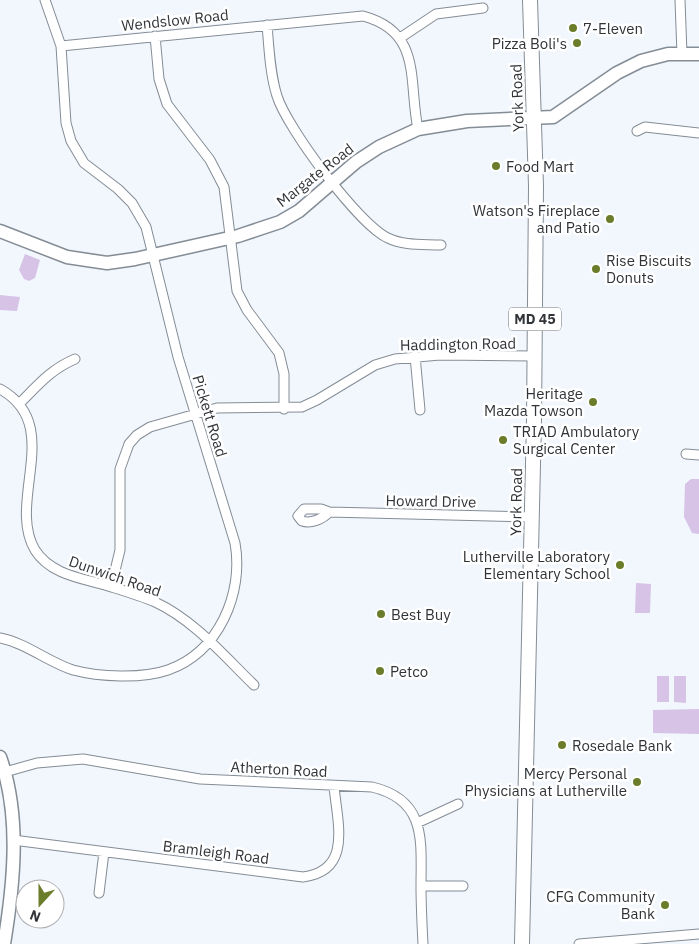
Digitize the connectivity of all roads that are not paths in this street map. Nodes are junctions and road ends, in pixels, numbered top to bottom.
1 (45, 0) edge
2 (530, 0) edge
3 (680, 0) edge
4 (483, 8) dead end
5 (267, 25) junction
6 (155, 36) junction
7 (400, 38) junction
8 (61, 46) junction
9 (682, 54) junction
10 (699, 54) edge
11 (534, 118) junction
12 (418, 129) junction
13 (637, 132) dead end
14 (699, 134) edge
15 (333, 182) junction
16 (0, 231) edge
17 (230, 238) junction
18 (441, 245) dead end
19 (152, 255) junction
20 (415, 356) junction
21 (534, 356) junction
22 (75, 359) dead end
23 (0, 389) edge
24 (19, 404) junction
25 (284, 409) junction
26 (420, 410) dead end
27 (194, 413) junction
28 (686, 454) dead end
29 (699, 455) edge
30 (329, 512) dead end
31 (532, 517) junction
32 (111, 587) junction
33 (0, 638) edge
34 (208, 641) junction
35 (254, 685) dead end
36 (0, 757) edge
37 (5, 772) junction
38 (334, 786) junction
39 (458, 804) dead end
40 (418, 823) junction
41 (14, 840) junction
42 (104, 852) junction
43 (421, 886) junction
44 (462, 886) dead end
45 (99, 893) dead end
46 (699, 934) edge
47 (4, 944) edge
48 (423, 944) edge
49 (522, 944) edge
50 (579, 944) edge

1 - 8 street, Pickett Road
2 - 11 main road, York Road / MD 45
3 - 9 street
4 - 7 street
5 - 6 street, Wendslow Road
5 - 7 street, Wendslow Road
5 - 15 street
6 - 8 street, Wendslow Road
6 - 17 street
7 - 12 street, Wendslow Road
8 - 19 street, Pickett Road
9 - 10 street, Margate Road
9 - 11 street, Margate Road
11 - 12 street, Margate Road
11 - 21 main road, York Road / MD 45
12 - 15 street, Margate Road
13 - 14 street
15 - 17 street, Margate Road
15 - 18 street
16 - 19 street, Margate Road
17 - 19 street, Margate Road
17 - 25 street
19 - 27 street, Pickett Road
20 - 21 street, Haddington Road
20 - 25 street, Haddington Road
20 - 26 street
21 - 31 main road, York Road / MD 45
22 - 24 street
23 - 24 street, Dunwich Road
24 - 32 street, Dunwich Road
25 - 27 street, Haddington Road
27 - 32 street, Haddington Road
27 - 34 street, Pickett Road
28 - 29 street
30 - 31 street, Howard Drive
31 - 49 main road, York Road / MD 45
32 - 34 street, Dunwich Road
33 - 34 street, Pickett Road
34 - 35 street, Dunwich Road
36 - 37 street
37 - 38 street, Atherton Road
37 - 41 street
38 - 40 street, Atherton Road
38 - 42 street, Bramleigh Road
39 - 40 street
40 - 43 street, Atherton Road
41 - 42 street, Bramleigh Road
41 - 47 street
42 - 45 street
43 - 44 street
43 - 48 street, Atherton Road
46 - 50 street

